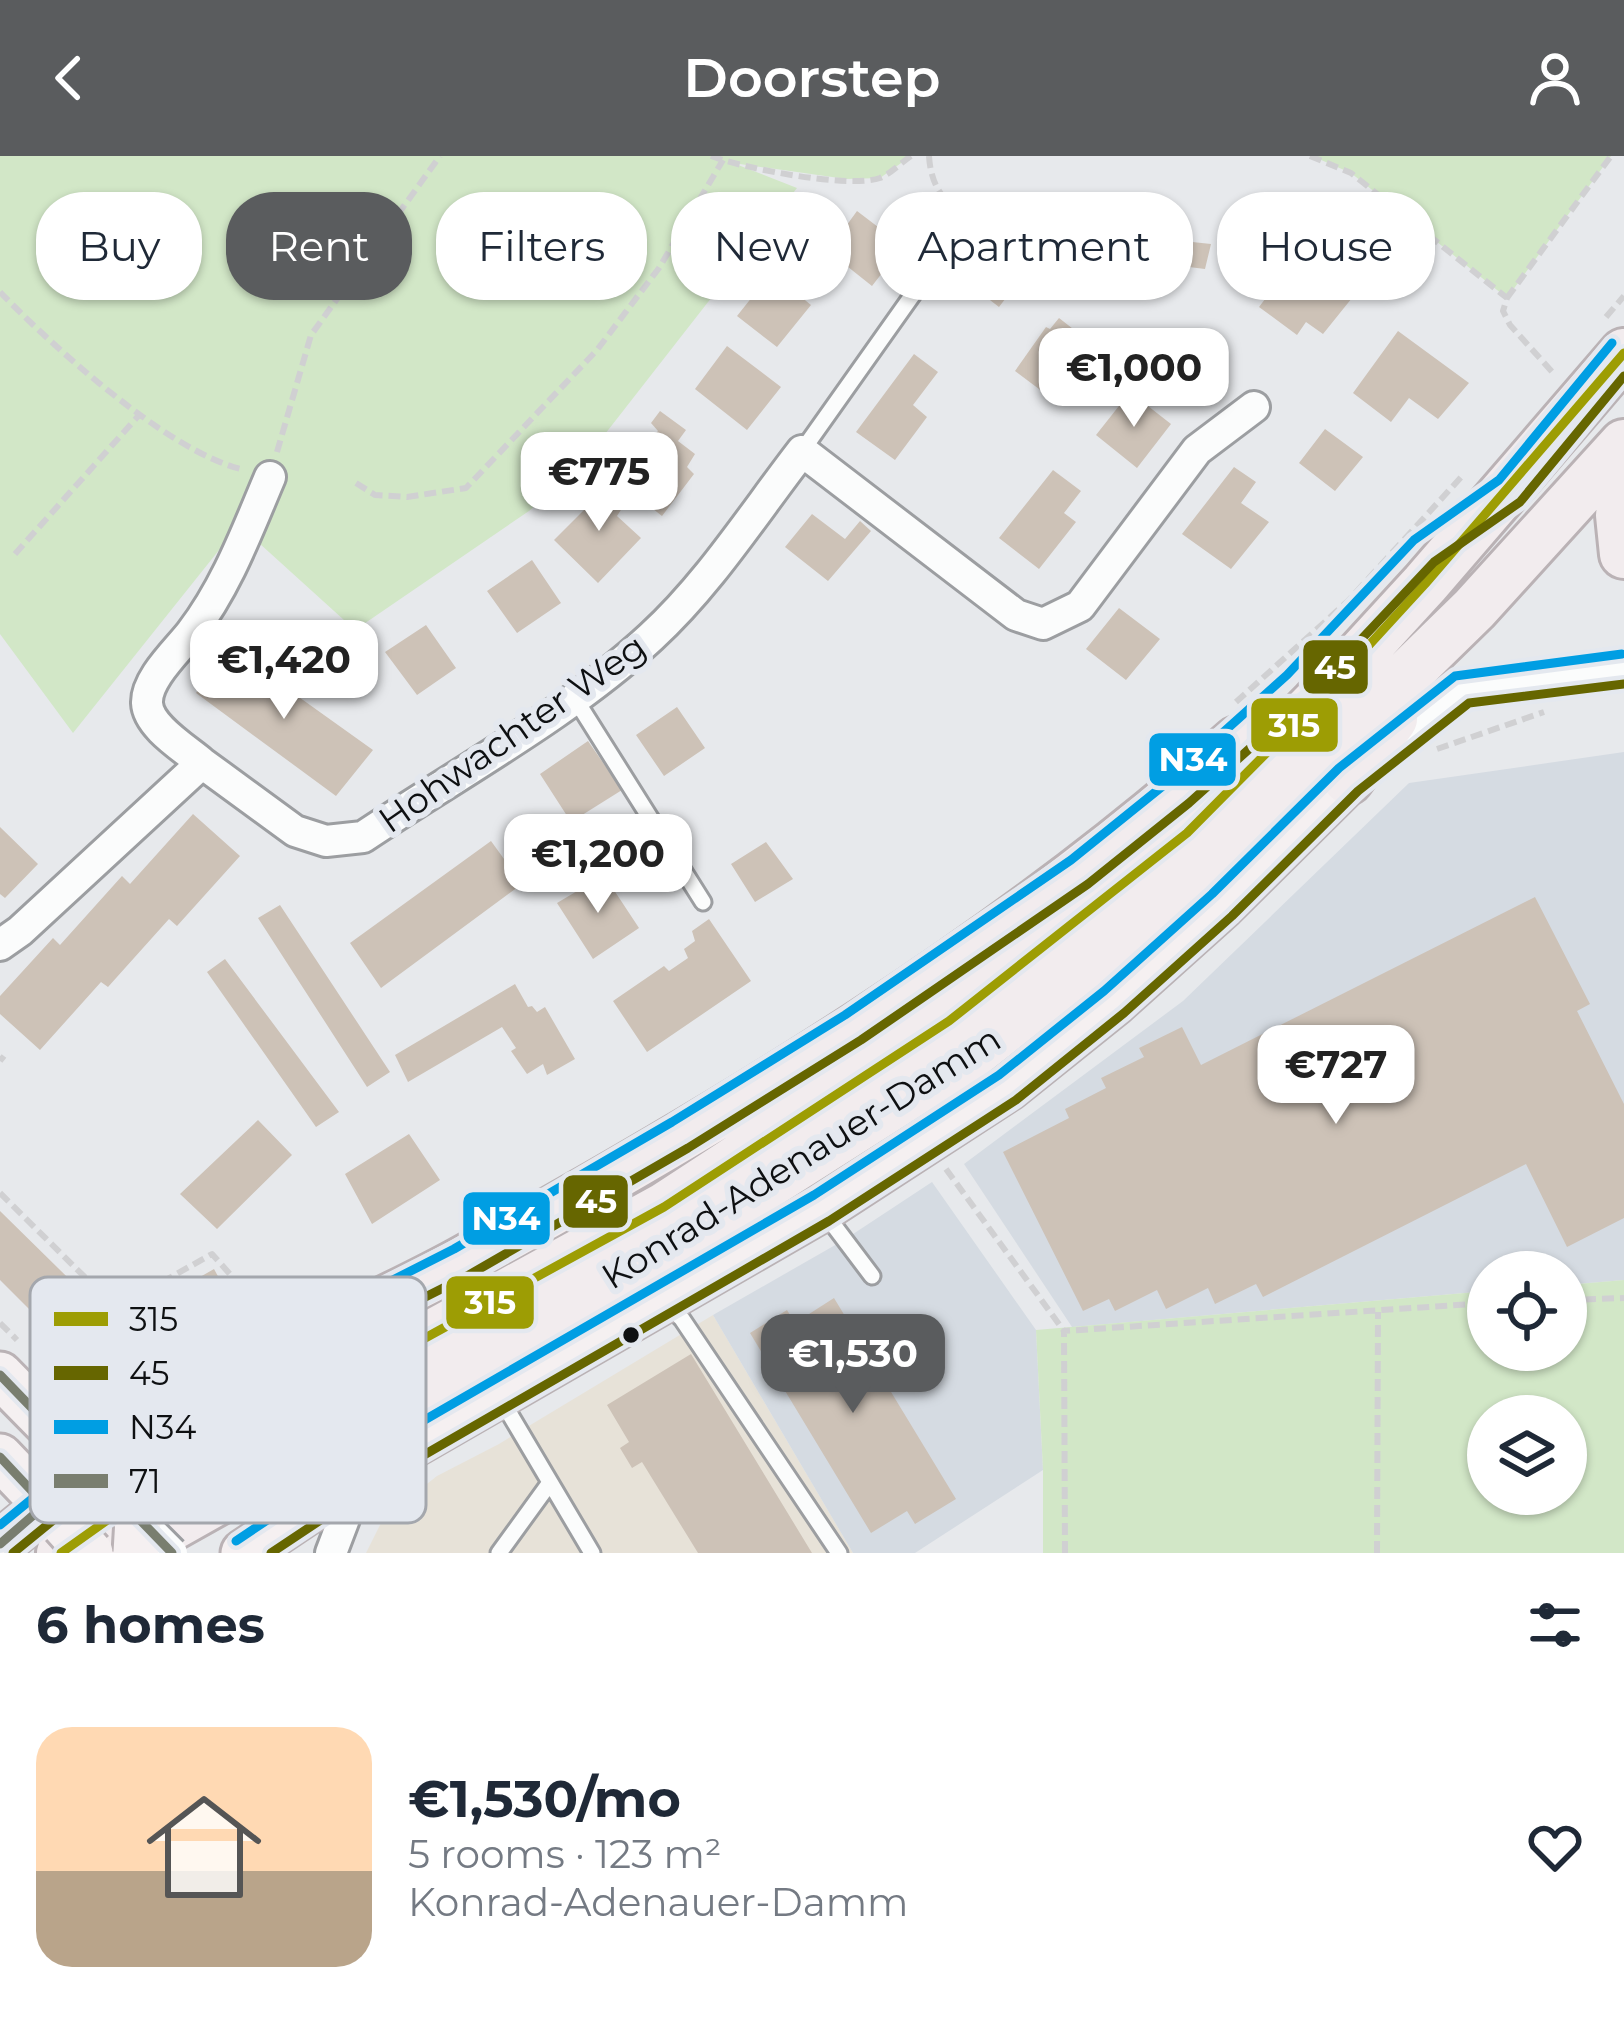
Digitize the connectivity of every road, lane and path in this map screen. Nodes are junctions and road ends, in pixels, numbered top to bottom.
1 (440, 156) edge
2 (711, 156) edge
3 (911, 156) edge
4 (928, 156) edge
5 (1310, 156) edge
6 (1611, 156) edge
7 (723, 160) junction
8 (939, 192) edge
9 (0, 292) edge
10 (1507, 298) junction
11 (909, 300) edge
12 (1624, 353) edge
13 (1555, 375) dead end
14 (1254, 407) dead end
15 (140, 414) junction
16 (1624, 444) edge
17 (802, 451) junction
18 (1492, 476) junction
19 (270, 477) junction
20 (356, 483) dead end
21 (1624, 503) edge
22 (15, 554) dead end
23 (1624, 554) edge
24 (1474, 609) junction
25 (1624, 669) edge
26 (574, 697) junction
27 (1564, 709) dead end
28 (1220, 716) dead end
29 (1148, 736) dead end
30 (1437, 749) dead end
31 (1172, 756) dead end
32 (202, 763) junction
33 (1348, 781) junction
34 (703, 902) dead end
35 (0, 945) edge
36 (940, 1161) dead end
37 (0, 1193) edge
38 (822, 1208) junction
39 (872, 1276) dead end
40 (85, 1277) edge
41 (171, 1277) edge
42 (233, 1277) edge
43 (426, 1280) edge
44 (1624, 1298) edge
45 (1587, 1299) edge
46 (663, 1300) junction
47 (1467, 1305) edge
48 (1378, 1312) junction
49 (1064, 1331) junction
50 (426, 1355) edge
51 (426, 1365) edge
52 (0, 1375) edge
53 (499, 1395) junction
54 (30, 1406) edge
55 (426, 1437) edge
56 (0, 1457) edge
57 (549, 1484) junction
58 (30, 1493) edge
59 (102, 1523) edge
60 (130, 1523) edge
61 (342, 1523) edge
62 (65, 1534) edge
63 (0, 1544) edge
64 (172, 1553) edge
65 (331, 1553) edge
66 (499, 1553) edge
67 (592, 1553) edge
68 (839, 1553) edge
69 (1065, 1553) edge
70 (1377, 1553) edge

1 - 19 path
2 - 7 path
3 - 7 path
4 - 8 path
5 - 10 path
6 - 10 path
7 - 20 path
9 - 15 path
10 - 13 path
11 - 17 lane
12 - 18 highway, Konrad-Adenauer-Damm
14 - 17 street
15 - 19 path
15 - 22 path
16 - 24 highway, Konrad-Adenauer-Damm
17 - 26 street, Hohwachter Weg
18 - 28 path
18 - 43 highway
18 - 50 highway, Konrad-Adenauer-Damm
19 - 32 street, Hohwachter Weg
21 - 23 highway
24 - 33 highway
24 - 51 highway, Konrad-Adenauer-Damm
25 - 33 street
26 - 32 street, Hohwachter Weg
26 - 34 lane
27 - 30 path
29 - 31 path
32 - 35 street
33 - 38 main road, Konrad-Adenauer-Damm
36 - 49 path
37 - 40 path
38 - 39 lane
38 - 46 main road, Konrad-Adenauer-Damm
41 - 42 path
44 - 45 path
46 - 53 main road, Konrad-Adenauer-Damm
46 - 68 lane
47 - 48 path
48 - 49 path
48 - 70 path
49 - 69 path
52 - 54 main road
53 - 55 main road, Konrad-Adenauer-Damm
53 - 57 lane
56 - 58 main road
57 - 66 lane
57 - 67 lane
59 - 62 main road
60 - 64 street, bridge
61 - 65 street
62 - 63 main road

